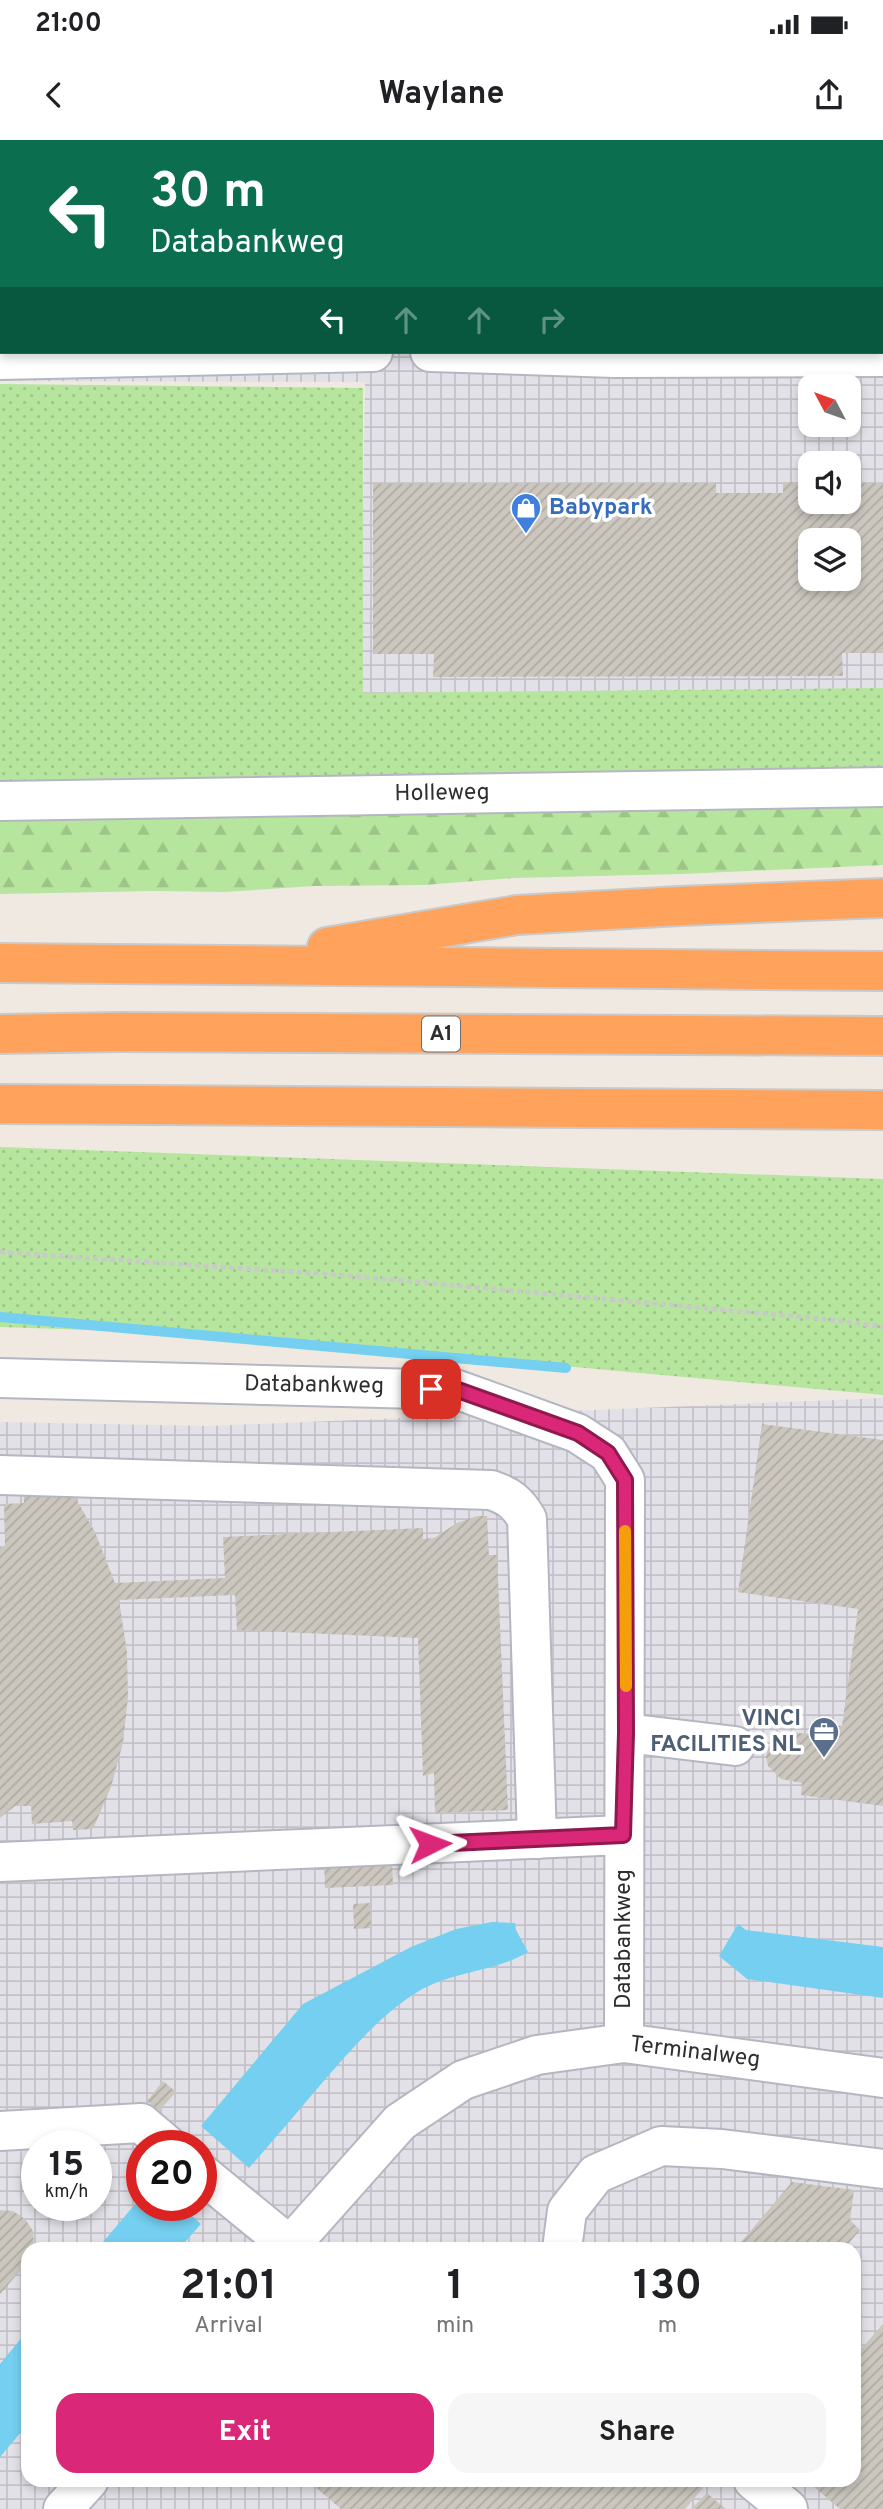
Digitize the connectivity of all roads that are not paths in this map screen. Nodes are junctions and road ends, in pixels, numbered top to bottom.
1 (280, 354) edge
2 (553, 354) edge
3 (615, 355) edge
4 (883, 358) edge
5 (0, 360) edge
6 (883, 787) edge
7 (0, 801) edge
8 (883, 898) edge
9 (0, 962) edge
10 (225, 964) junction
11 (883, 971) edge
12 (0, 1034) edge
13 (883, 1036) edge
14 (0, 1104) edge
15 (883, 1110) edge
16 (0, 1378) edge
17 (0, 1475) edge
18 (626, 1733) junction
19 (735, 1746) dead end
20 (623, 1835) junction
21 (537, 1839) junction
22 (0, 1863) edge
23 (624, 2043) junction
24 (883, 2078) edge
25 (149, 2130) edge
26 (0, 2131) edge
27 (883, 2169) edge
28 (217, 2187) edge
29 (282, 2242) edge
30 (292, 2242) edge
31 (563, 2242) edge
32 (761, 2487) edge
33 (788, 2509) edge

1 - 5 street
2 - 3 street
3 - 4 street
6 - 7 street, Holleweg
8 - 10 highway
9 - 10 highway
10 - 11 highway
12 - 13 highway, A1
14 - 15 highway
16 - 18 street, Databankweg
17 - 21 street
18 - 19 street
18 - 20 street, Databankweg
20 - 21 street
20 - 23 street, Databankweg
21 - 22 street
23 - 24 street, Terminalweg
23 - 30 street, Terminalweg
25 - 26 street
27 - 31 street
28 - 29 street
32 - 33 street

